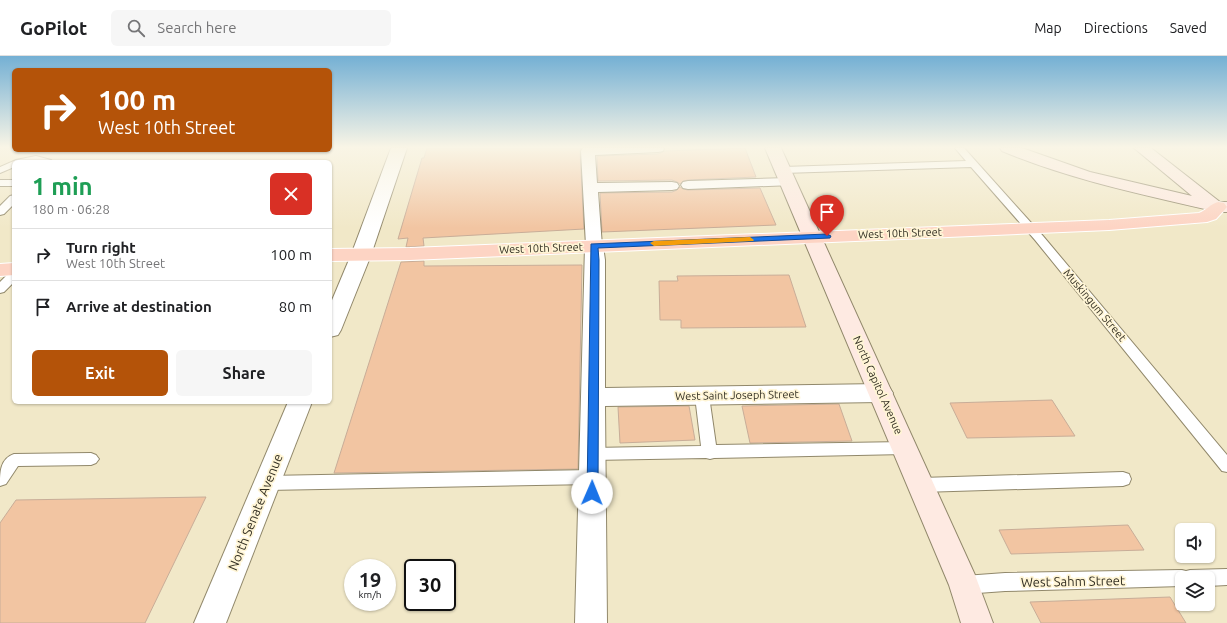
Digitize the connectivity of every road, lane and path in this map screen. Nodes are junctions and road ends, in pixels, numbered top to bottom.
1 (390, 174) edge
2 (589, 174) edge
3 (809, 174) edge
4 (981, 174) edge
5 (1081, 174) edge
6 (1176, 174) edge
7 (785, 176) junction
8 (0, 183) edge
9 (12, 183) edge
10 (688, 185) dead end
11 (672, 186) dead end
12 (590, 188) junction
13 (1224, 210) edge
14 (1030, 228) junction
15 (813, 237) junction
16 (594, 246) junction
17 (332, 255) edge
18 (361, 255) junction
19 (12, 269) edge
20 (0, 270) edge
21 (12, 277) edge
22 (0, 289) edge
23 (332, 325) edge
24 (881, 393) junction
25 (702, 396) junction
26 (593, 397) junction
27 (299, 404) edge
28 (905, 448) junction
29 (710, 453) junction
30 (91, 459) dead end
31 (592, 466) junction
32 (1227, 466) edge
33 (0, 479) edge
34 (1124, 479) dead end
35 (267, 483) junction
36 (921, 485) junction
37 (1215, 577) edge
38 (1227, 577) edge
39 (1175, 578) edge
40 (964, 585) junction
41 (210, 623) edge
42 (591, 623) edge
43 (977, 623) edge

1 - 18 street
2 - 12 street
3 - 7 lane
4 - 14 lane, Muskingum Street
5 - 13 main road
6 - 13 main road
7 - 10 street
7 - 15 main road, North Capitol Avenue
8 - 9 lane
11 - 12 street
12 - 16 street
13 - 14 main road, West 10th Street
14 - 15 main road, West 10th Street
14 - 32 lane, Muskingum Street
15 - 16 main road, West 10th Street
15 - 24 main road, North Capitol Avenue
16 - 18 main road, West 10th Street
16 - 26 street
17 - 18 main road, West 10th Street
18 - 23 street
19 - 20 main road
21 - 22 lane
24 - 25 street, West Saint Joseph Street
24 - 28 main road, North Capitol Avenue
25 - 26 street, West Saint Joseph Street
25 - 29 lane
26 - 31 street
27 - 35 street, North Senate Avenue
28 - 29 lane
28 - 36 main road, North Capitol Avenue
29 - 31 lane
30 - 33 lane
31 - 35 lane
31 - 42 street
34 - 36 lane
35 - 41 street, North Senate Avenue
36 - 40 main road, North Capitol Avenue
37 - 38 lane
39 - 40 lane, West Sahm Street
40 - 43 main road, North Capitol Avenue

